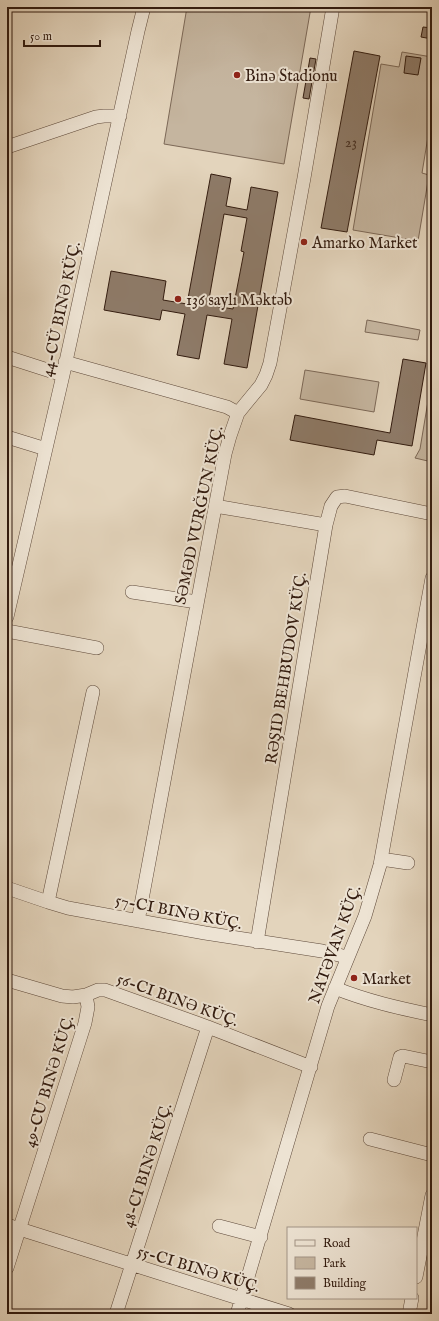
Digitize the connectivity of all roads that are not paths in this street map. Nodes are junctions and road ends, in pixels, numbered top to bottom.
1 (144, 7) edge
2 (333, 7) edge
3 (120, 116) junction
4 (7, 147) edge
5 (7, 357) edge
6 (65, 362) junction
7 (62, 375) junction
8 (238, 413) junction
9 (7, 437) edge
10 (46, 449) junction
11 (215, 506) junction
12 (432, 514) edge
13 (326, 525) junction
14 (432, 578) edge
15 (132, 592) dead end
16 (197, 602) junction
17 (7, 617) edge
18 (7, 631) edge
19 (97, 648) dead end
20 (93, 692) dead end
21 (381, 859) junction
22 (408, 863) dead end
23 (7, 888) edge
24 (48, 902) junction
25 (138, 921) junction
26 (257, 942) junction
27 (347, 957) junction
28 (8, 982) edge
29 (335, 988) junction
30 (86, 995) junction
31 (432, 1015) edge
32 (208, 1027) junction
33 (432, 1062) edge
34 (311, 1067) junction
35 (394, 1080) dead end
36 (370, 1139) dead end
37 (432, 1155) edge
38 (432, 1195) edge
39 (429, 1225) edge
40 (219, 1226) dead end
41 (13, 1227) edge
42 (261, 1237) junction
43 (132, 1265) junction
44 (7, 1268) edge
45 (417, 1273) edge
46 (412, 1299) edge
47 (242, 1300) junction
48 (116, 1314) edge
49 (238, 1314) edge
50 (289, 1314) edge
51 (409, 1314) edge

1 - 3 street, 44-CÜ BINƏ KÜÇ.
2 - 8 street, SƏMƏD VURĞUN KÜÇ.
3 - 4 street
3 - 6 street, 44-CÜ BINƏ KÜÇ.
5 - 7 street
6 - 7 street, 44-CÜ BINƏ KÜÇ.
6 - 8 street
7 - 10 street, 44-CÜ BINƏ KÜÇ.
8 - 11 street, SƏMƏD VURĞUN KÜÇ.
9 - 10 street
10 - 17 street, 44-CÜ BINƏ KÜÇ.
11 - 13 street
11 - 16 street, SƏMƏD VURĞUN KÜÇ.
12 - 13 street, RƏŞID BEHBUDOV KÜÇ.
13 - 26 street, RƏŞID BEHBUDOV KÜÇ.
14 - 21 street, NATƏVAN KÜÇ.
15 - 16 street
16 - 25 street, SƏMƏD VURĞUN KÜÇ.
18 - 19 street
20 - 24 street
21 - 22 street
21 - 27 street, NATƏVAN KÜÇ.
23 - 24 street, 57-CI BINƏ KÜÇ.
24 - 25 street, 57-CI BINƏ KÜÇ.
25 - 26 street, 57-CI BINƏ KÜÇ.
26 - 27 street, 57-CI BINƏ KÜÇ.
27 - 29 street, NATƏVAN KÜÇ.
28 - 30 street
29 - 31 street
29 - 34 street, NATƏVAN KÜÇ.
30 - 32 street
30 - 41 street, 49-CU BINƏ KÜÇ.
32 - 34 street
32 - 43 street, 48-CI BINƏ KÜÇ.
33 - 35 street
34 - 42 street, NATƏVAN KÜÇ.
36 - 37 street
38 - 39 street
39 - 45 street
40 - 42 street
41 - 43 street, 55-CI BINƏ KÜÇ.
41 - 44 street, 49-CU BINƏ KÜÇ.
42 - 47 street, NATƏVAN KÜÇ.
43 - 47 street, 55-CI BINƏ KÜÇ.
43 - 48 street, 48-CI BINƏ KÜÇ.
46 - 51 street
47 - 49 street, NATƏVAN KÜÇ.
47 - 50 street, 55-CI BINƏ KÜÇ.

